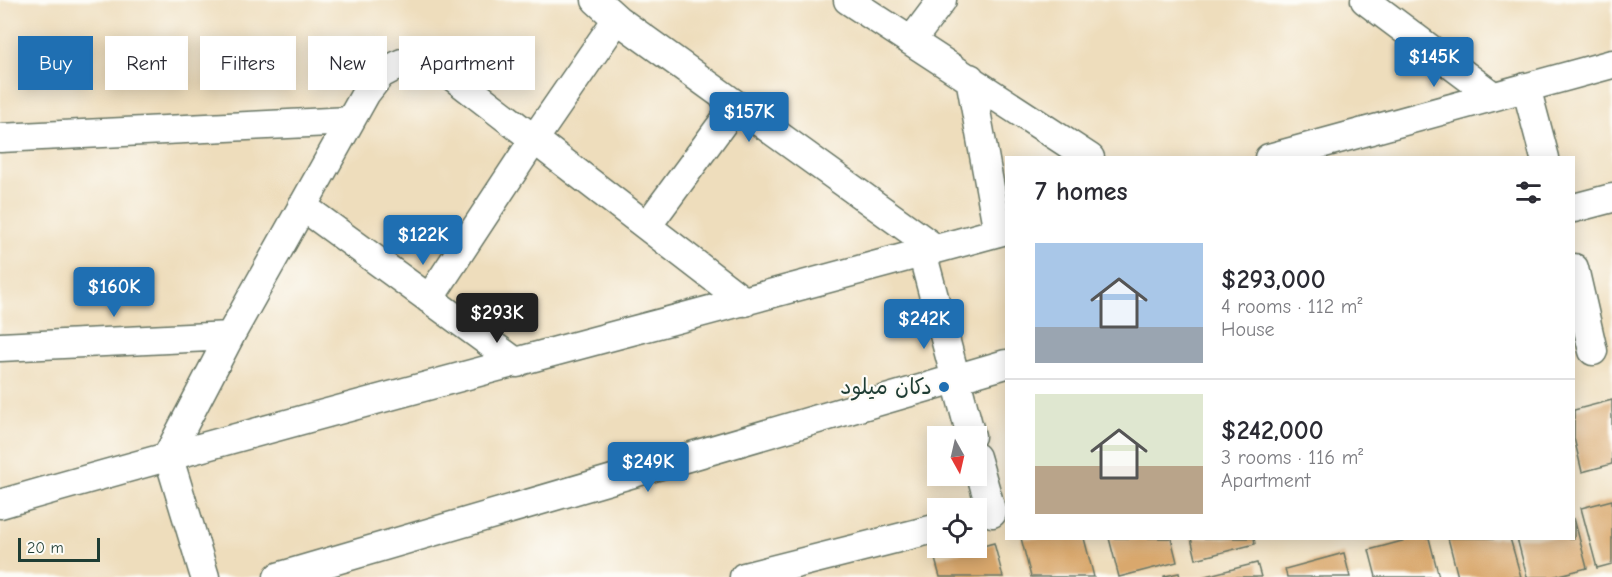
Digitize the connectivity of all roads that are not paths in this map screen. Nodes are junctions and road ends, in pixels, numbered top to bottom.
1 (596, 0) edge
2 (848, 0) edge
3 (942, 0) edge
4 (1365, 0) edge
5 (617, 19) junction
6 (912, 40) junction
7 (1612, 64) edge
8 (970, 78) junction
9 (1526, 87) junction
10 (1493, 96) junction
11 (736, 105) junction
12 (350, 121) junction
13 (0, 138) edge
14 (535, 138) junction
15 (1087, 156) edge
16 (1276, 156) edge
17 (1544, 156) edge
18 (1612, 198) edge
19 (302, 206) junction
20 (1575, 208) edge
21 (647, 226) junction
22 (1002, 231) edge
23 (929, 251) junction
24 (1575, 272) edge
25 (429, 299) junction
26 (744, 302) junction
27 (230, 336) junction
28 (0, 347) edge
29 (1593, 351) edge
30 (517, 363) junction
31 (1005, 364) edge
32 (955, 378) junction
33 (968, 426) edge
34 (168, 455) junction
35 (984, 486) edge
36 (0, 504) edge
37 (992, 514) edge
38 (927, 532) edge
39 (846, 564) edge
40 (205, 577) edge
41 (278, 577) edge
42 (744, 577) edge

1 - 5 street
2 - 6 street
3 - 6 street
4 - 10 street
5 - 11 street
5 - 14 street
6 - 8 street
7 - 9 street
8 - 15 street
8 - 22 street
9 - 10 street
9 - 17 street
10 - 16 street
11 - 21 street
11 - 23 street
12 - 13 street
12 - 14 street
12 - 19 street
14 - 21 street
14 - 25 street
18 - 20 street
19 - 25 street
19 - 27 street
21 - 26 street
22 - 23 street
23 - 26 street
23 - 32 street
24 - 29 street
25 - 30 street
26 - 30 street
27 - 28 street
27 - 34 street
30 - 34 street
31 - 32 street
32 - 33 street
32 - 41 street
34 - 36 street
34 - 40 street
35 - 37 street
38 - 39 street
39 - 42 street

